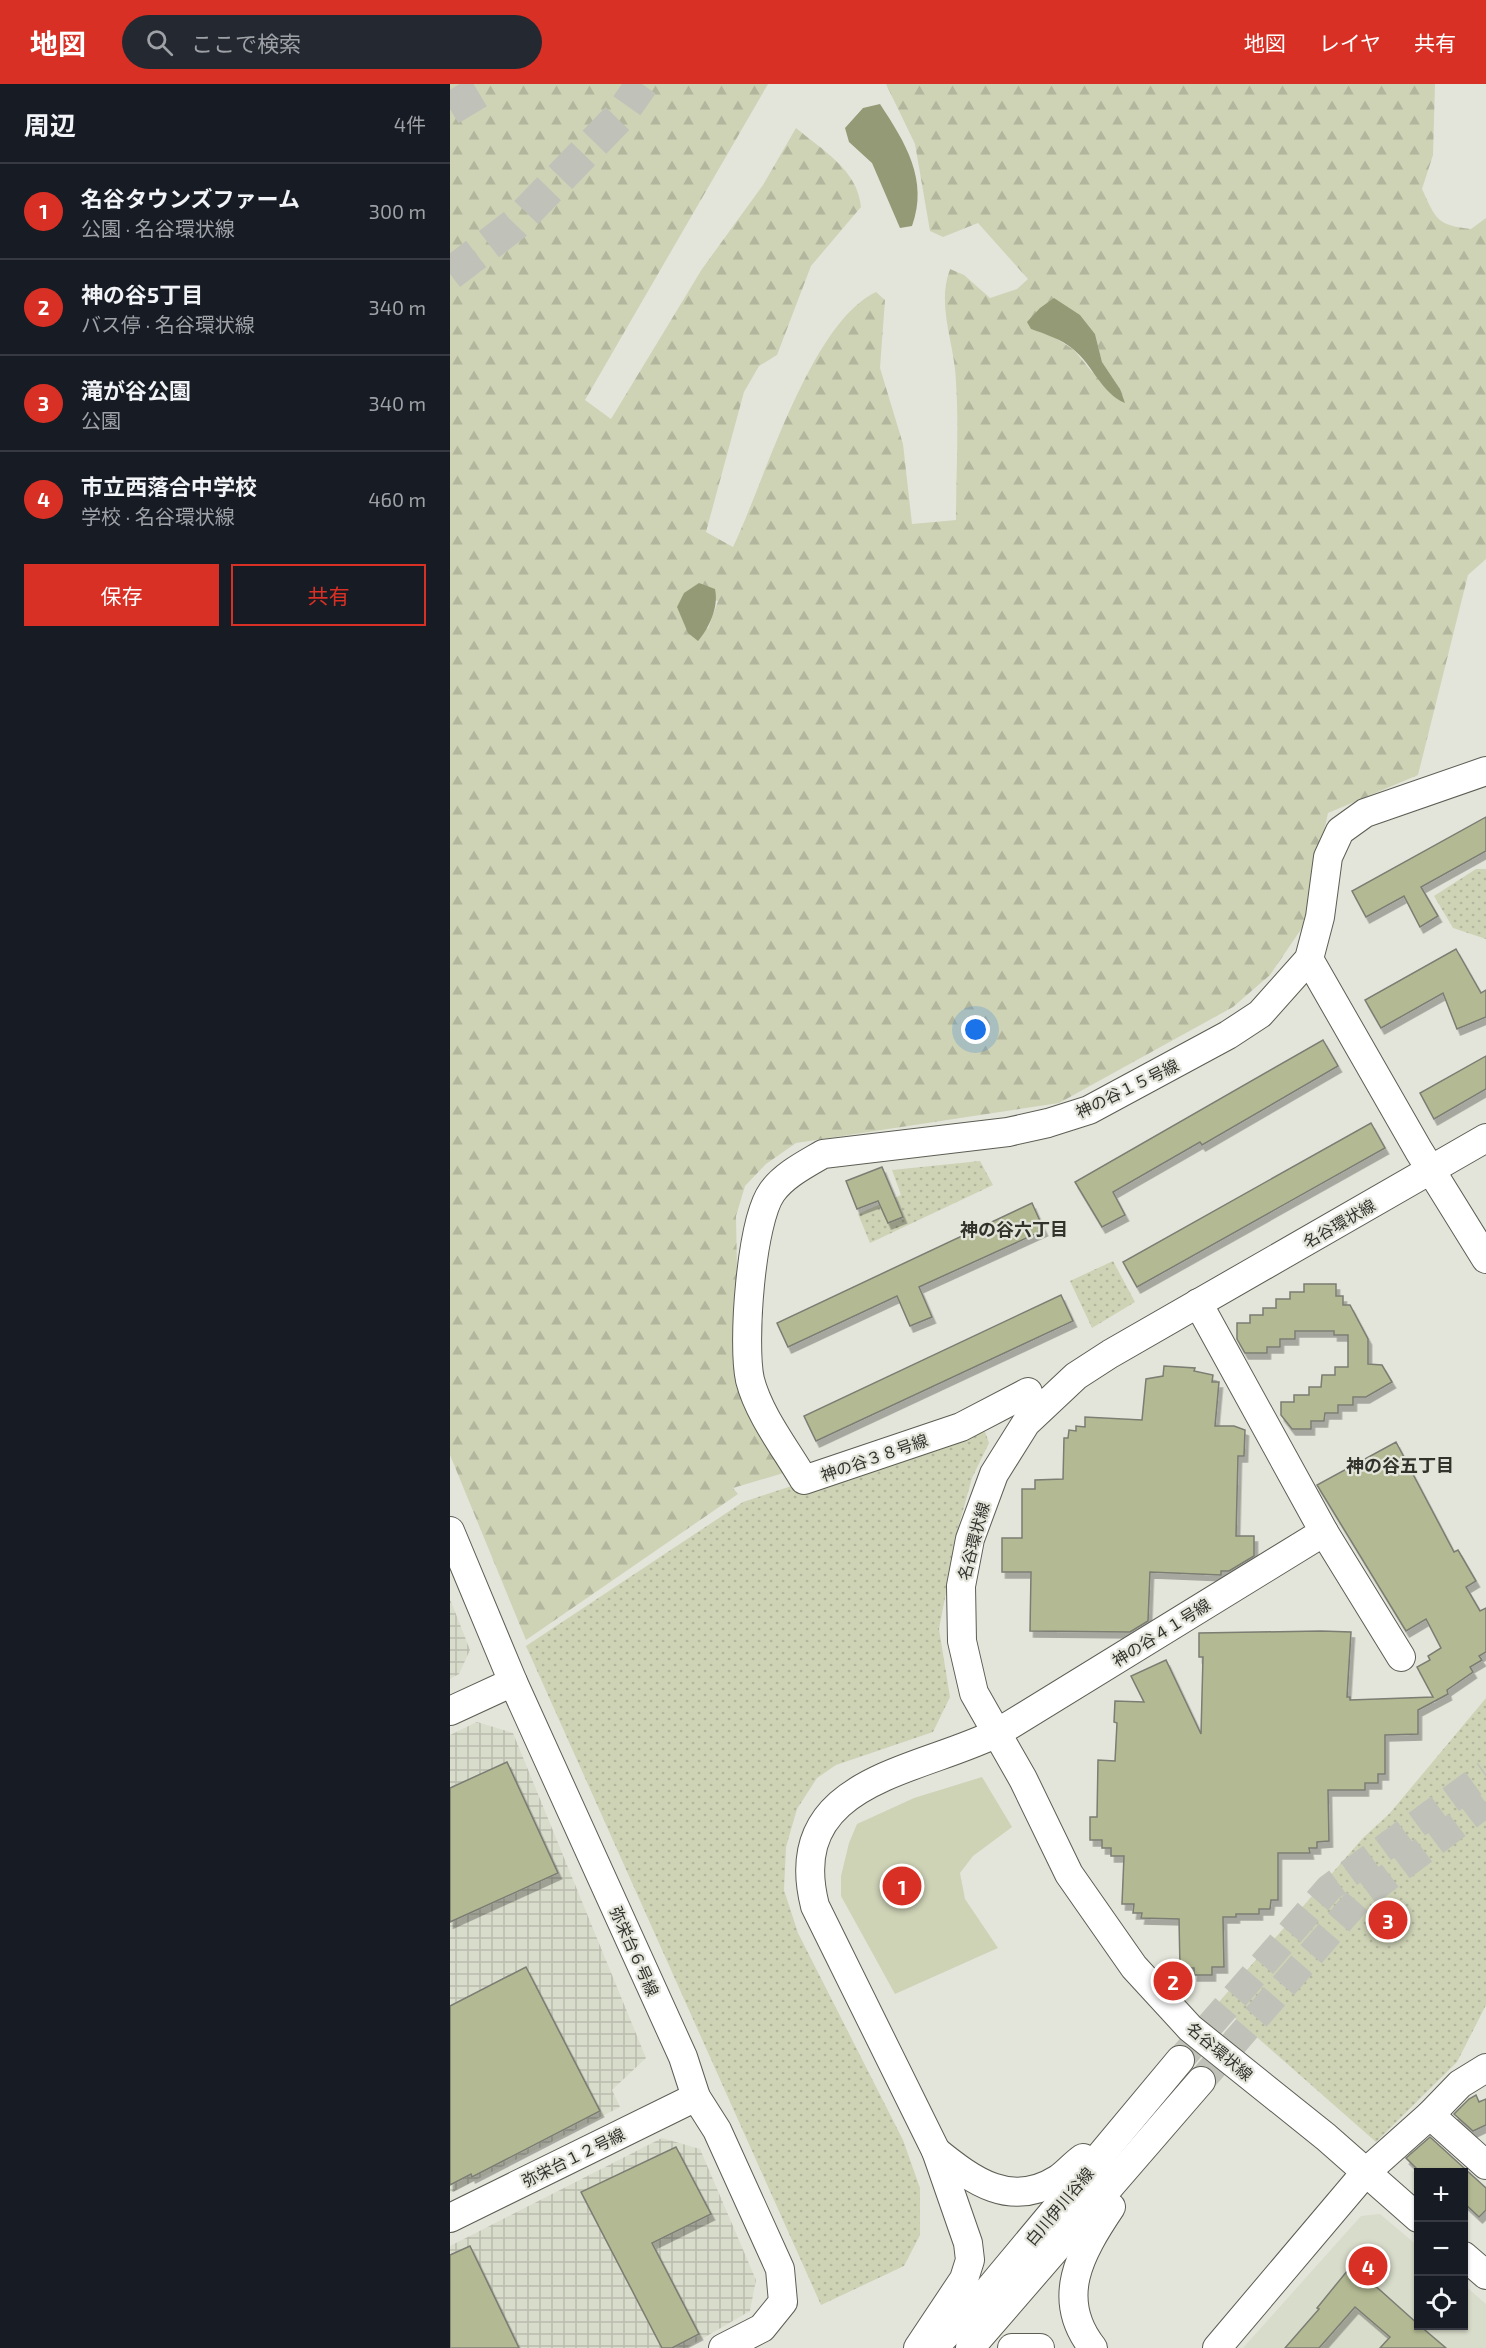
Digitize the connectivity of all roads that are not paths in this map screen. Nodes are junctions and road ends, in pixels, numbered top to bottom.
1 (1486, 771) edge
2 (1309, 959) junction
3 (1486, 1138) edge
4 (1431, 1170) junction
5 (1483, 1245) edge
6 (1198, 1303) junction
7 (1028, 1392) dead end
8 (757, 1399) joint
9 (450, 1531) edge
10 (1324, 1532) junction
11 (1401, 1657) dead end
12 (513, 1682) junction
13 (450, 1711) edge
14 (997, 1733) junction
15 (1180, 2060) tunnel mouth
16 (1486, 2068) edge
17 (1201, 2081) tunnel mouth
18 (696, 2097) junction
19 (1176, 2111) junction
20 (1430, 2115) junction
21 (1127, 2124) junction
22 (936, 2151) junction
23 (1486, 2165) edge
24 (1365, 2173) junction
25 (1414, 2214) edge
26 (450, 2218) edge
27 (1468, 2259) edge
28 (1486, 2275) edge
29 (723, 2348) edge
30 (918, 2348) edge
31 (934, 2348) edge
32 (970, 2348) edge
33 (1012, 2348) edge
34 (1040, 2348) edge
35 (1093, 2348) edge
36 (1217, 2348) edge

1 - 2 street, 神の谷１５号線
2 - 4 street
2 - 8 street, 神の谷１５号線
3 - 4 street, 名谷環状線
4 - 5 street
4 - 6 street, 名谷環状線
6 - 10 street
6 - 14 street, 名谷環状線
7 - 8 street, 神の谷３８号線
9 - 12 street, 弥栄台６号線
10 - 11 street
10 - 14 street, 神の谷４１号線
12 - 13 street
12 - 18 street, 弥栄台６号線
14 - 22 street, 神の谷４１号線
14 - 24 street, 名谷環状線
15 - 21 street, 白川伊川谷線
16 - 20 street
17 - 19 street, 白川伊川谷線
18 - 26 street, 弥栄台１２号線
18 - 29 street, 弥栄台６号線
19 - 32 street, 白川伊川谷線
19 - 35 street
20 - 23 street
20 - 24 street
21 - 22 street
21 - 31 street, 白川伊川谷線
22 - 30 street, 神の谷４１号線
24 - 25 street, 名谷環状線
24 - 36 street
27 - 28 street
33 - 34 street

